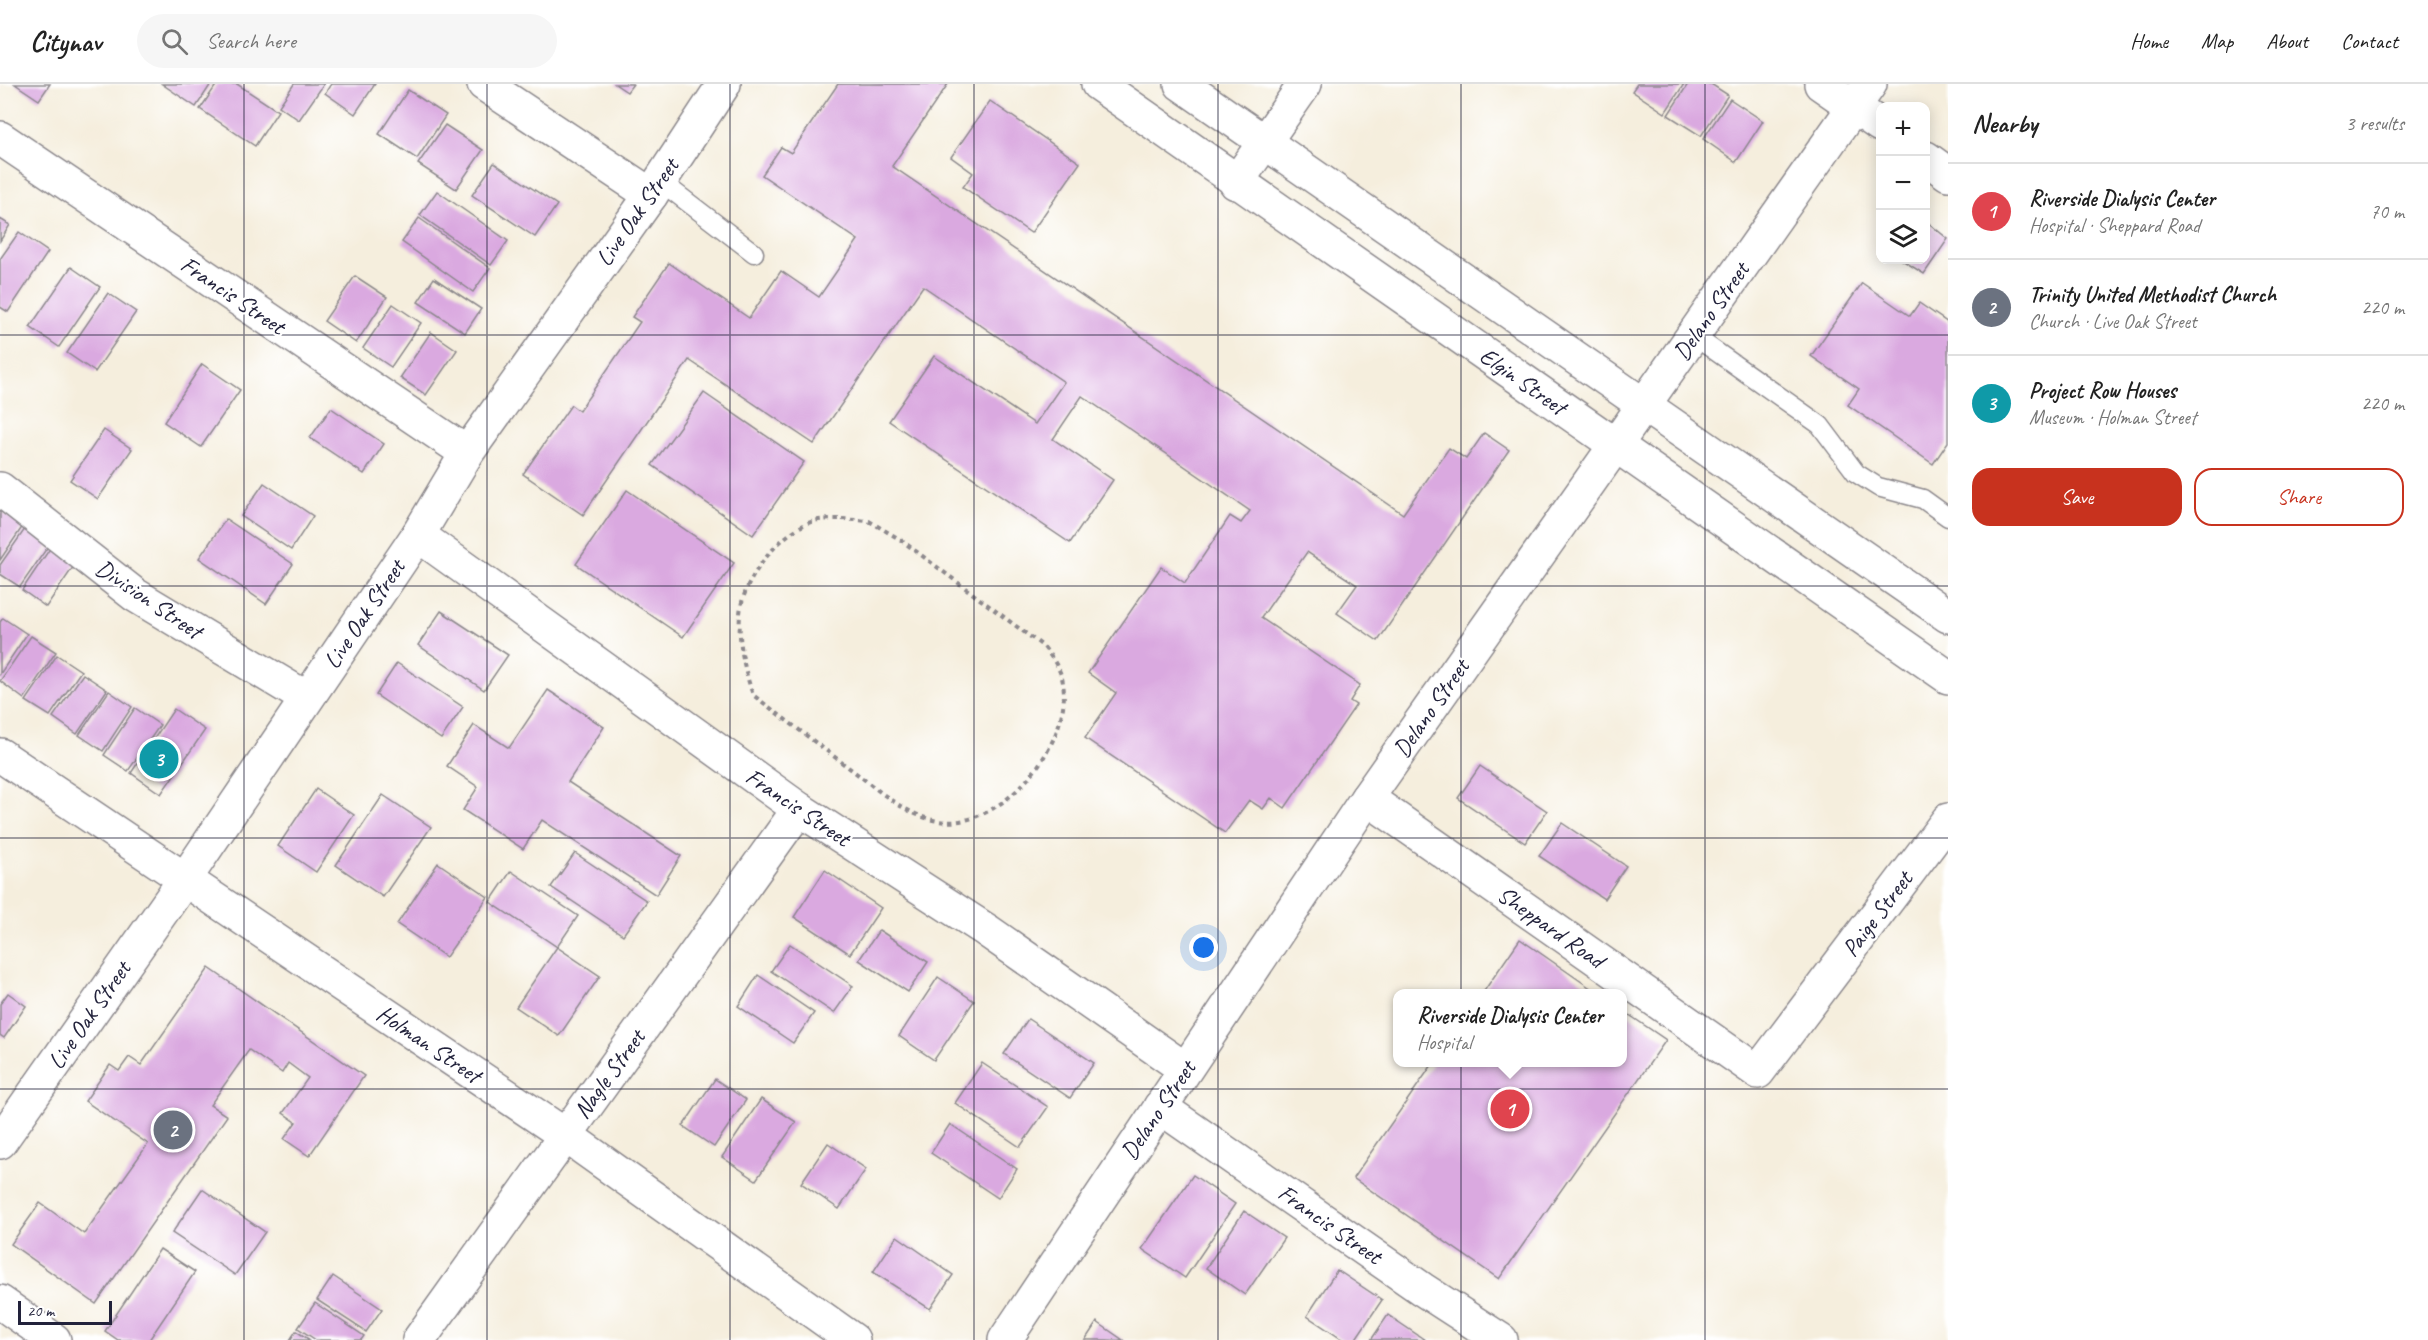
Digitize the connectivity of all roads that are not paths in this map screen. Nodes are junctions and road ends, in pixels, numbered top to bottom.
1 (484, 84) edge
2 (724, 84) edge
3 (1098, 84) edge
4 (1181, 84) edge
5 (1305, 84) edge
6 (1821, 84) edge
7 (1862, 95) edge
8 (1876, 118) edge
9 (0, 138) edge
10 (1264, 143) junction
11 (1930, 161) edge
12 (1948, 174) edge
13 (1236, 183) junction
14 (655, 188) junction
15 (754, 253) dead end
16 (1694, 336) junction
17 (1646, 405) junction
18 (1617, 447) junction
19 (466, 453) junction
20 (0, 489) edge
21 (1948, 517) edge
22 (418, 535) junction
23 (1948, 616) edge
24 (1948, 677) edge
25 (306, 698) junction
26 (0, 755) edge
27 (1367, 798) junction
28 (799, 809) junction
29 (1948, 820) edge
30 (185, 879) junction
31 (1806, 1007) joint
32 (1185, 1069) junction
33 (1160, 1107) junction
34 (565, 1135) junction
35 (0, 1142) edge
36 (0, 1302) edge
37 (54, 1340) edge
38 (419, 1340) edge
39 (853, 1340) edge
40 (1005, 1340) edge
41 (1501, 1340) edge

1 - 14 street
2 - 14 street, Live Oak Street
3 - 13 street, Elgin Street
4 - 10 street, Elgin Street
5 - 10 street
6 - 7 street
7 - 8 street
7 - 16 street, Delano Street
9 - 19 street, Francis Street
10 - 13 street
10 - 17 street, Elgin Street
11 - 12 street
13 - 18 street, Elgin Street
14 - 15 lane
14 - 19 street, Live Oak Street
16 - 17 street, Delano Street
16 - 21 lane
17 - 18 street, Delano Street
17 - 23 street, Elgin Street
18 - 24 street, Elgin Street
18 - 27 street, Delano Street
19 - 22 street, Live Oak Street
20 - 25 street, Division Street
22 - 25 street, Live Oak Street
22 - 28 street, Francis Street
25 - 30 street, Live Oak Street
26 - 30 street, Holman Street
27 - 31 street, Sheppard Road
27 - 32 street, Delano Street
28 - 32 street, Francis Street
28 - 34 street, Nagle Street
29 - 31 street, Paige Street
30 - 34 street, Holman Street
30 - 35 street, Live Oak Street
32 - 33 street, Delano Street
33 - 40 street, Delano Street
33 - 41 street, Francis Street
34 - 38 street, Nagle Street
34 - 39 street, Holman Street
36 - 37 street

